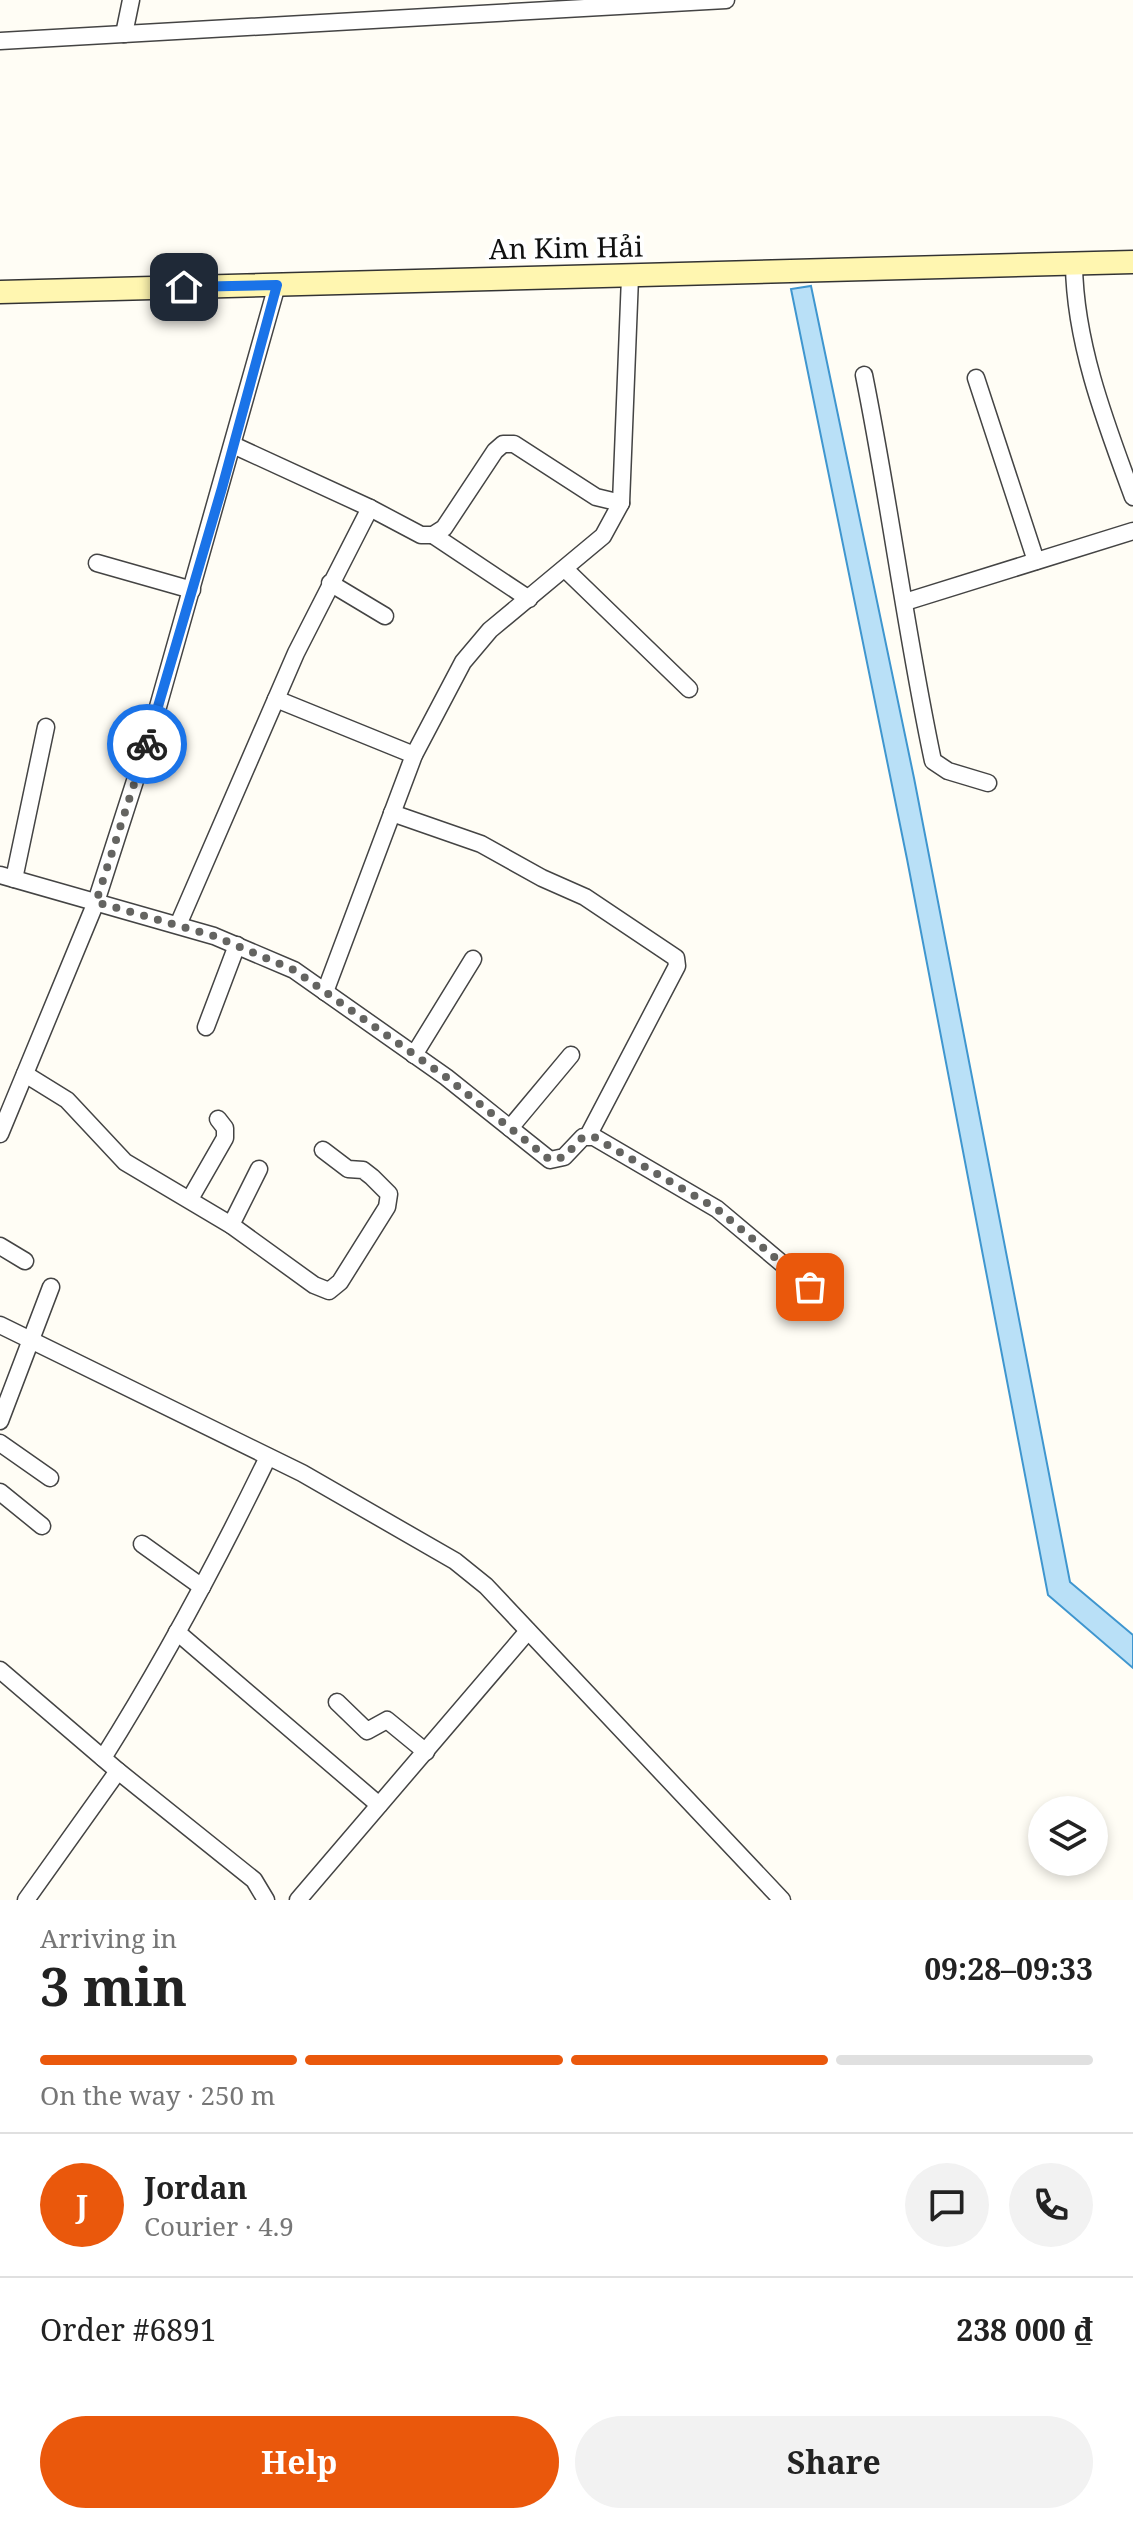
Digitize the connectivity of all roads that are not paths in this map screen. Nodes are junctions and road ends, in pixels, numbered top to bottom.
1 (131, 0) edge
2 (413, 0) edge
3 (726, 0) edge
4 (607, 3) edge
5 (411, 19) junction
6 (124, 34) junction
7 (0, 41) edge
8 (1133, 262) edge
9 (1074, 265) junction
10 (630, 277) junction
11 (277, 285) junction
12 (0, 292) edge
13 (864, 375) dead end
14 (976, 378) dead end
15 (233, 445) junction
16 (1133, 497) edge
17 (621, 503) junction
18 (370, 508) junction
19 (1133, 531) edge
20 (433, 535) junction
21 (1036, 561) junction
22 (97, 563) dead end
23 (565, 569) junction
24 (330, 583) junction
25 (192, 590) junction
26 (529, 599) junction
27 (905, 602) junction
28 (385, 616) dead end
29 (689, 689) dead end
30 (276, 699) junction
31 (46, 727) dead end
32 (414, 755) junction
33 (988, 783) dead end
34 (392, 813) junction
35 (7, 877) edge
36 (96, 902) junction
37 (178, 925) junction
38 (237, 945) junction
39 (473, 959) dead end
40 (325, 992) junction
41 (206, 1027) dead end
42 (414, 1055) junction
43 (571, 1055) dead end
44 (25, 1074) junction
45 (218, 1119) dead end
46 (510, 1128) junction
47 (0, 1134) edge
48 (588, 1136) junction
49 (323, 1150) dead end
50 (259, 1169) dead end
51 (190, 1199) junction
52 (231, 1225) junction
53 (0, 1246) edge
54 (25, 1261) dead end
55 (51, 1287) dead end
56 (810, 1287) dead end
57 (0, 1325) edge
58 (29, 1340) junction
59 (0, 1421) edge
60 (0, 1443) edge
61 (268, 1457) junction
62 (50, 1478) dead end
63 (0, 1492) edge
64 (42, 1526) dead end
65 (142, 1544) dead end
66 (202, 1587) junction
67 (528, 1631) junction
68 (177, 1632) junction
69 (0, 1670) edge
70 (337, 1702) dead end
71 (426, 1752) junction
72 (103, 1758) junction
73 (118, 1771) junction
74 (379, 1805) junction
75 (26, 1900) edge
76 (266, 1900) edge
77 (298, 1900) edge
78 (782, 1900) edge

1 - 6 street
2 - 5 street
3 - 4 street
4 - 5 street
5 - 6 street
6 - 7 street
8 - 9 street, An Kim Hải
9 - 10 street, An Kim Hải
9 - 16 street
10 - 11 street, An Kim Hải
10 - 17 street
11 - 12 street, An Kim Hải
11 - 15 street
13 - 27 street
14 - 21 street
15 - 18 street
15 - 25 street
17 - 20 street
17 - 23 street
18 - 20 street
18 - 24 street
19 - 21 street
20 - 26 street
21 - 27 street
22 - 25 street
23 - 26 street
23 - 29 street
24 - 28 street
24 - 30 street
25 - 36 street
26 - 32 street
27 - 33 street
30 - 32 street
30 - 37 street
31 - 35 street
32 - 34 street
34 - 40 street
34 - 48 street
35 - 36 street
36 - 37 street
36 - 44 street
37 - 38 street
38 - 40 street
38 - 41 street
39 - 42 street
40 - 42 street
42 - 46 street
43 - 46 street
44 - 47 street
44 - 51 street
45 - 51 street
46 - 48 street
48 - 56 street
49 - 52 street
50 - 52 street
51 - 52 street
53 - 54 street
55 - 58 street
57 - 58 street
58 - 59 street
58 - 61 street
60 - 62 street
61 - 66 street
61 - 67 street
63 - 64 street
65 - 66 street
66 - 68 street
67 - 71 street
67 - 78 street
68 - 72 street
68 - 74 street
69 - 72 street
70 - 71 street
71 - 74 street
72 - 73 street
73 - 75 street
73 - 76 street
74 - 77 street

